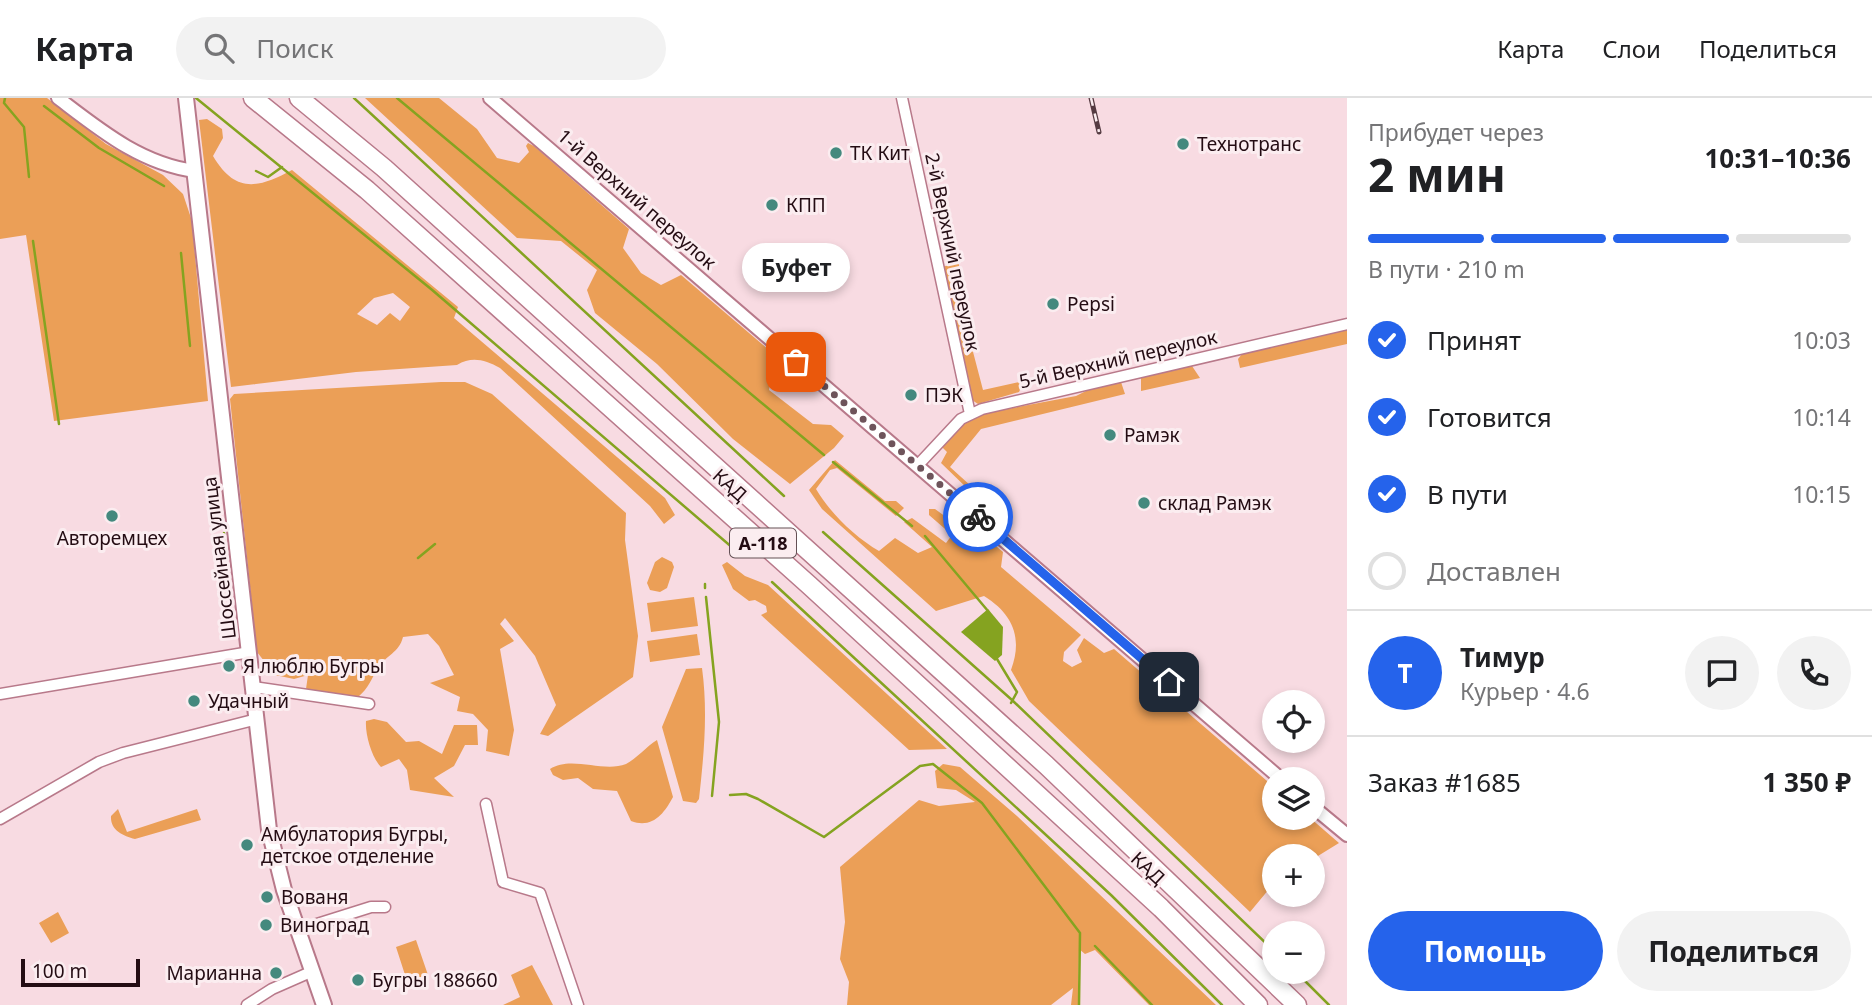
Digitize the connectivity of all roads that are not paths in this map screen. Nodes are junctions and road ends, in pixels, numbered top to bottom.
1 (58, 98) edge
2 (186, 98) edge
3 (253, 98) edge
4 (299, 98) edge
5 (490, 98) edge
6 (902, 98) edge
7 (195, 171) junction
8 (1347, 324) edge
9 (970, 414) junction
10 (918, 465) junction
11 (250, 652) junction
12 (253, 687) junction
13 (0, 694) edge
14 (369, 705) dead end
15 (257, 719) junction
16 (1267, 767) edge
17 (486, 804) dead end
18 (1325, 817) edge
19 (0, 819) edge
20 (1347, 835) edge
21 (385, 907) dead end
22 (298, 930) junction
23 (313, 971) junction
24 (247, 1005) edge
25 (324, 1005) edge
26 (578, 1005) edge
27 (1258, 1005) edge
28 (1297, 1005) edge

1 - 7 street
2 - 7 main road, Шоссейная улица
3 - 27 highway, КАД / А-118
4 - 28 highway, КАД / А-118
5 - 10 street, 1-й Верхний переулок
6 - 9 street, 2-й Верхний переулок
7 - 11 main road, Шоссейная улица
8 - 9 street, 5-й Верхний переулок
9 - 10 street
10 - 16 street, 1-й Верхний переулок
11 - 12 main road, Шоссейная улица
11 - 13 street
12 - 14 street
12 - 15 main road, Шоссейная улица
15 - 19 street
15 - 22 main road, Шоссейная улица
17 - 26 street
18 - 20 street
21 - 22 street
22 - 23 main road, Шоссейная улица
23 - 24 street
23 - 25 main road, Шоссейная улица

